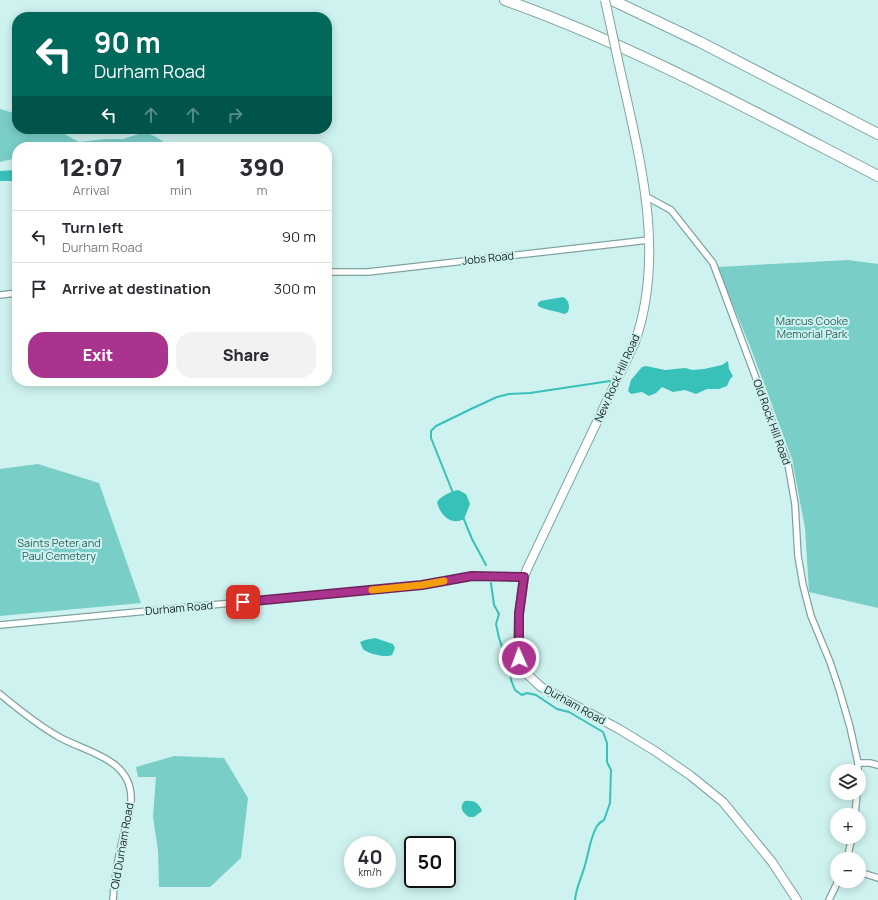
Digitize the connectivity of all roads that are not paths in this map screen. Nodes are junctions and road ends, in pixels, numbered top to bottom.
1 (505, 0) edge
2 (605, 0) edge
3 (612, 0) edge
4 (878, 134) edge
5 (878, 176) edge
6 (646, 197) junction
7 (649, 240) junction
8 (332, 272) edge
9 (12, 294) edge
10 (0, 295) edge
11 (524, 577) junction
12 (0, 625) edge
13 (0, 694) edge
14 (858, 763) joint
15 (878, 765) edge
16 (866, 874) edge
17 (878, 878) edge
18 (835, 888) edge
19 (113, 900) edge
20 (797, 900) edge
21 (829, 900) edge

1 - 5 highway
2 - 6 main road, New Rock Hill Road, bridge
3 - 4 highway
6 - 7 main road, New Rock Hill Road
6 - 14 street, Old Rock Hill Road
7 - 8 street, Jobs Road
7 - 11 main road, New Rock Hill Road
9 - 10 street
11 - 12 street, Durham Road
11 - 20 main road, Durham Road
13 - 19 street, Old Durham Road
14 - 15 street
16 - 17 street
18 - 21 street

